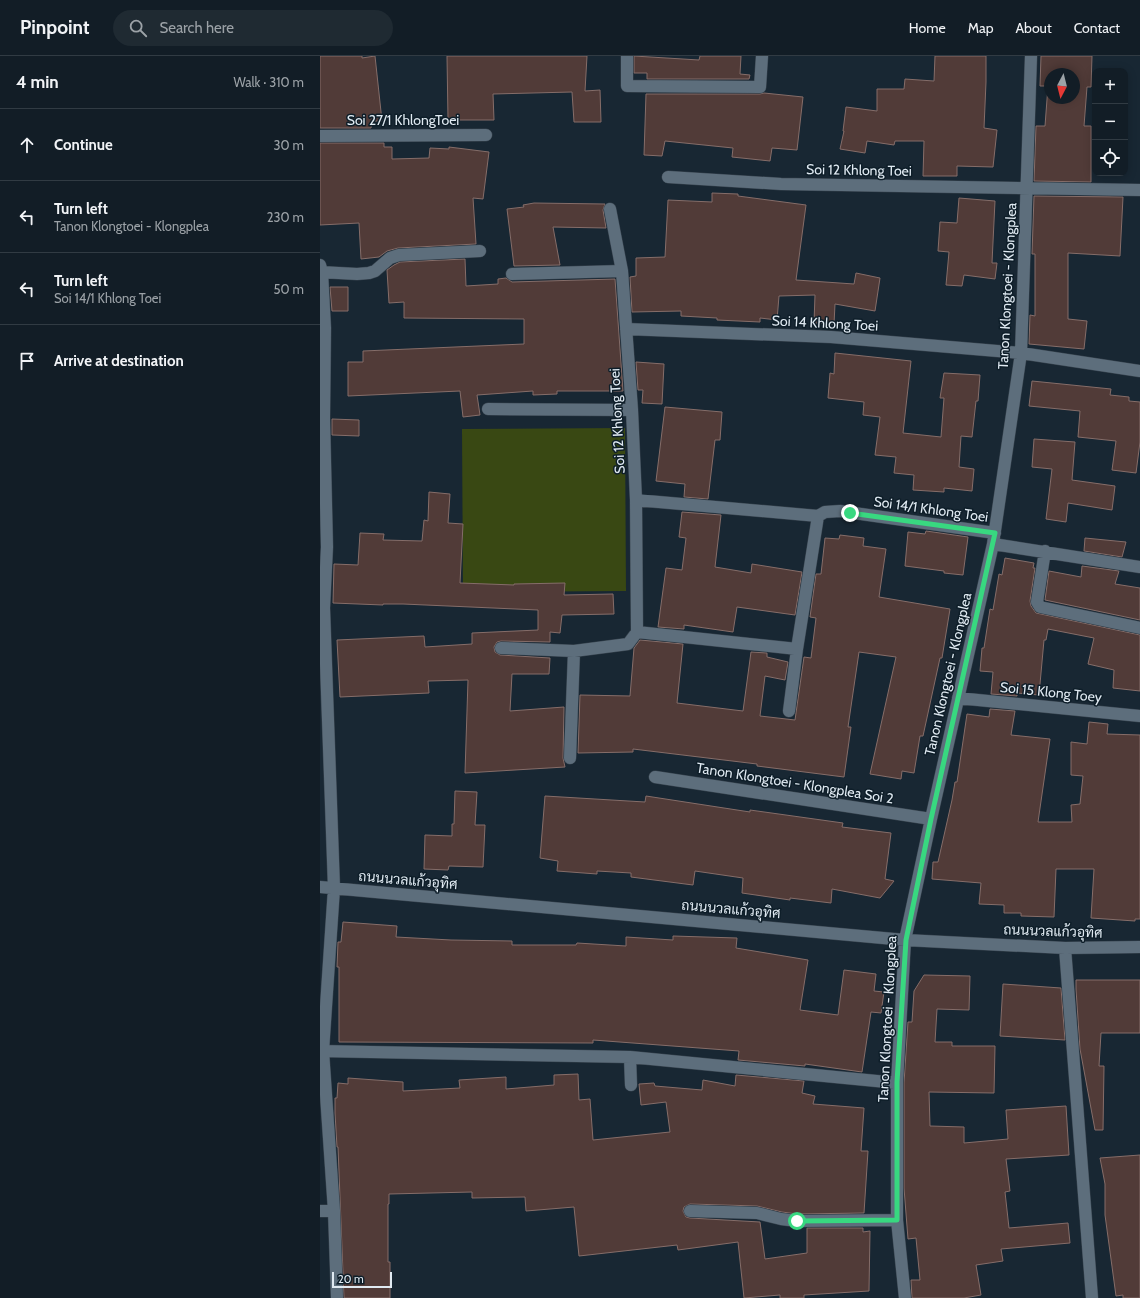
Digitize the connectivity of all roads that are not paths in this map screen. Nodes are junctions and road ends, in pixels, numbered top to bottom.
1 (627, 56) edge
2 (762, 56) edge
3 (1031, 56) edge
4 (486, 135) dead end
5 (320, 136) edge
6 (668, 177) dead end
7 (1026, 188) junction
8 (1140, 190) edge
9 (610, 210) dead end
10 (480, 251) dead end
11 (321, 269) edge
12 (622, 271) junction
13 (512, 274) dead end
14 (626, 329) junction
15 (1021, 353) junction
16 (1140, 371) edge
17 (488, 409) dead end
18 (632, 410) junction
19 (322, 418) edge
20 (636, 500) junction
21 (818, 516) junction
22 (994, 538) junction
23 (324, 547) edge
24 (1045, 551) junction
25 (1140, 567) edge
26 (1140, 628) edge
27 (637, 632) junction
28 (501, 648) dead end
29 (797, 649) junction
30 (574, 651) junction
31 (958, 698) junction
32 (789, 711) dead end
33 (1140, 716) edge
34 (570, 758) dead end
35 (655, 776) dead end
36 (931, 819) junction
37 (320, 887) edge
38 (334, 888) junction
39 (906, 940) junction
40 (1140, 947) edge
41 (1065, 948) junction
42 (322, 1051) edge
43 (630, 1057) junction
44 (897, 1082) junction
45 (631, 1085) dead end
46 (320, 1211) edge
47 (334, 1211) junction
48 (690, 1211) dead end
49 (897, 1220) junction
50 (337, 1298) edge
51 (905, 1298) edge
52 (1092, 1298) edge

1 - 2 street
3 - 7 street, Tanon Klongtoei - Klongplea
4 - 5 street, Soi 27/1 KhlongToei
6 - 7 street, Soi 12 Khlong Toei
7 - 8 street, Soi 12 Khlong Toei
7 - 15 street, Tanon Klongtoei - Klongplea
9 - 12 street, Soi 12 Khlong Toei
10 - 11 street
11 - 19 street
12 - 13 street
12 - 14 street, Soi 12 Khlong Toei
14 - 15 street, Soi 14 Khlong Toei
14 - 18 street, Soi 12 Khlong Toei
15 - 16 street, Soi 14 Khlong Toei
15 - 22 street, Tanon Klongtoei - Klongplea
17 - 18 street
18 - 20 street, Soi 12 Khlong Toei
19 - 23 street
20 - 21 street, Soi 14/1 Khlong Toei
20 - 27 street, Soi 12 Khlong Toei
21 - 22 street, Soi 14/1 Khlong Toei
21 - 29 street
22 - 24 street, Soi 14/1 Khlong Toei
22 - 31 street, Tanon Klongtoei - Klongplea
23 - 38 street
24 - 25 street, Soi 14/1 Khlong Toei
24 - 26 street
27 - 29 street
27 - 30 street
28 - 30 street
29 - 32 street
30 - 34 street
31 - 33 street, Soi 15 Klong Toey
31 - 36 street, Tanon Klongtoei - Klongplea
35 - 36 street, Tanon Klongtoei - Klongplea Soi 2
36 - 39 street, Tanon Klongtoei - Klongplea
37 - 38 street, ถนนนวลแก้วอุทิศ
38 - 39 street, ถนนนวลแก้วอุทิศ
38 - 42 street
39 - 41 street, ถนนนวลแก้วอุทิศ
39 - 44 street, Tanon Klongtoei - Klongplea
40 - 41 street, ถนนนวลแก้วอุทิศ
41 - 52 street
42 - 43 street
42 - 47 street
43 - 44 street
43 - 45 street
44 - 49 street, Tanon Klongtoei - Klongplea
46 - 47 street
47 - 50 street
48 - 49 street
49 - 51 street, Tanon Klongtoei - Klongplea

